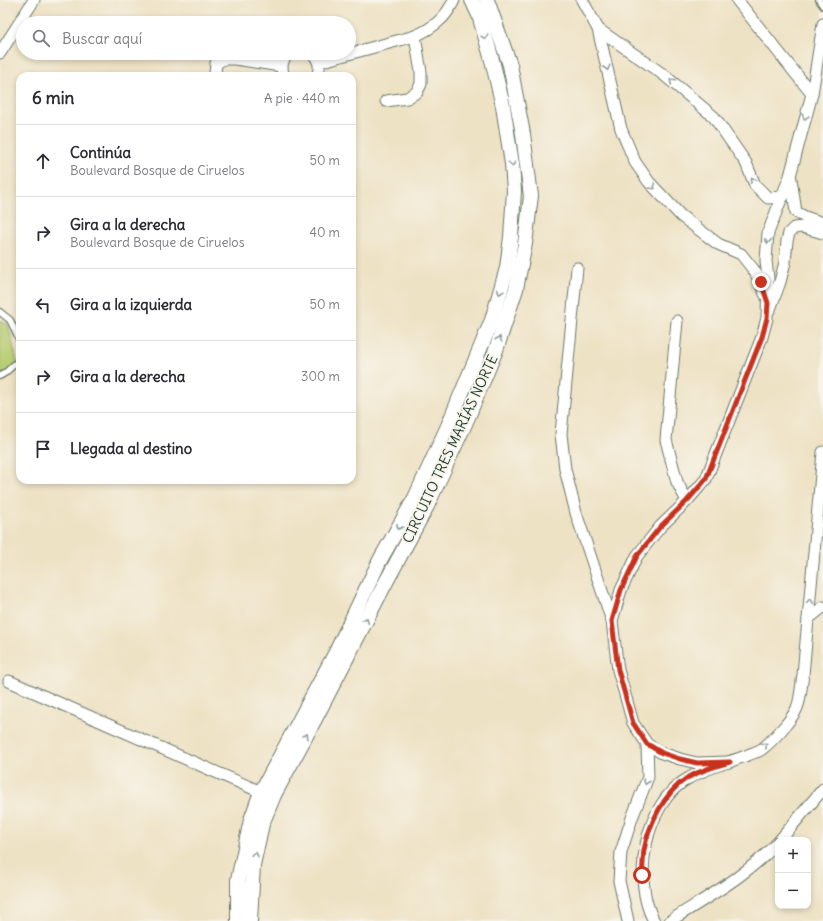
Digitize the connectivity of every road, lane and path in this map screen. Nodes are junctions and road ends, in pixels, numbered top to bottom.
1 (34, 0) edge
2 (454, 0) edge
3 (472, 0) edge
4 (486, 0) edge
5 (582, 0) edge
6 (737, 0) edge
7 (819, 0) edge
8 (823, 6) edge
9 (24, 16) edge
10 (823, 24) edge
11 (16, 29) edge
12 (598, 29) junction
13 (415, 36) junction
14 (356, 52) edge
15 (0, 54) edge
16 (222, 60) edge
17 (239, 60) edge
18 (283, 60) edge
19 (326, 60) edge
20 (319, 62) joint
21 (282, 71) edge
22 (215, 72) edge
23 (318, 72) edge
24 (812, 94) junction
25 (386, 101) dead end
26 (790, 176) junction
27 (783, 197) junction
28 (823, 223) edge
29 (823, 232) edge
30 (577, 268) dead end
31 (768, 303) junction
32 (0, 312) edge
33 (767, 318) junction
34 (677, 321) dead end
35 (16, 333) edge
36 (16, 363) edge
37 (0, 376) edge
38 (823, 452) edge
39 (415, 498) junction
40 (687, 501) junction
41 (427, 506) junction
42 (823, 607) edge
43 (808, 620) junction
44 (612, 621) junction
45 (9, 681) dead end
46 (647, 744) junction
47 (730, 762) junction
48 (823, 789) edge
49 (261, 792) junction
50 (782, 837) edge
51 (775, 845) edge
52 (238, 880) junction
53 (251, 884) junction
54 (238, 921) edge
55 (250, 921) edge
56 (628, 921) edge
57 (654, 921) edge
58 (670, 921) edge

1 - 9 street
2 - 13 street
3 -> 39 street, CIRCUITO TRES MARÍAS NORTE
41 -> 4 street, CIRCUITO TRES MARÍAS NORTE
5 - 12 street
6 - 24 street
7 - 8 lane
10 - 24 street
11 - 15 street
27 -> 12 street
12 -> 31 street
13 - 14 street
13 - 25 street
16 - 22 street
17 - 21 street
18 - 21 street
19 - 20 street
20 - 23 street
24 -> 26 street
26 - 27 street
26 - 28 street
27 -> 31 street
29 - 33 street
30 - 44 street
31 - 33 street
32 - 35 lane
33 - 40 street
34 - 40 street
36 - 37 lane
43 -> 38 street
39 - 41 street
39 -> 49 street, CIRCUITO TRES MARÍAS NORTE
40 - 44 street
53 -> 41 street, CIRCUITO TRES MARÍAS NORTE
42 - 43 street
47 -> 43 street
44 - 46 street
45 - 49 street
46 - 47 street
46 -> 56 street
47 - 57 street
48 - 50 street
49 - 52 street, CIRCUITO TRES MARÍAS NORTE
51 - 58 street
52 - 53 street
52 - 54 street, CIRCUITO TRES MARÍAS NORTE
53 - 55 street, CIRCUITO TRES MARÍAS NORTE

